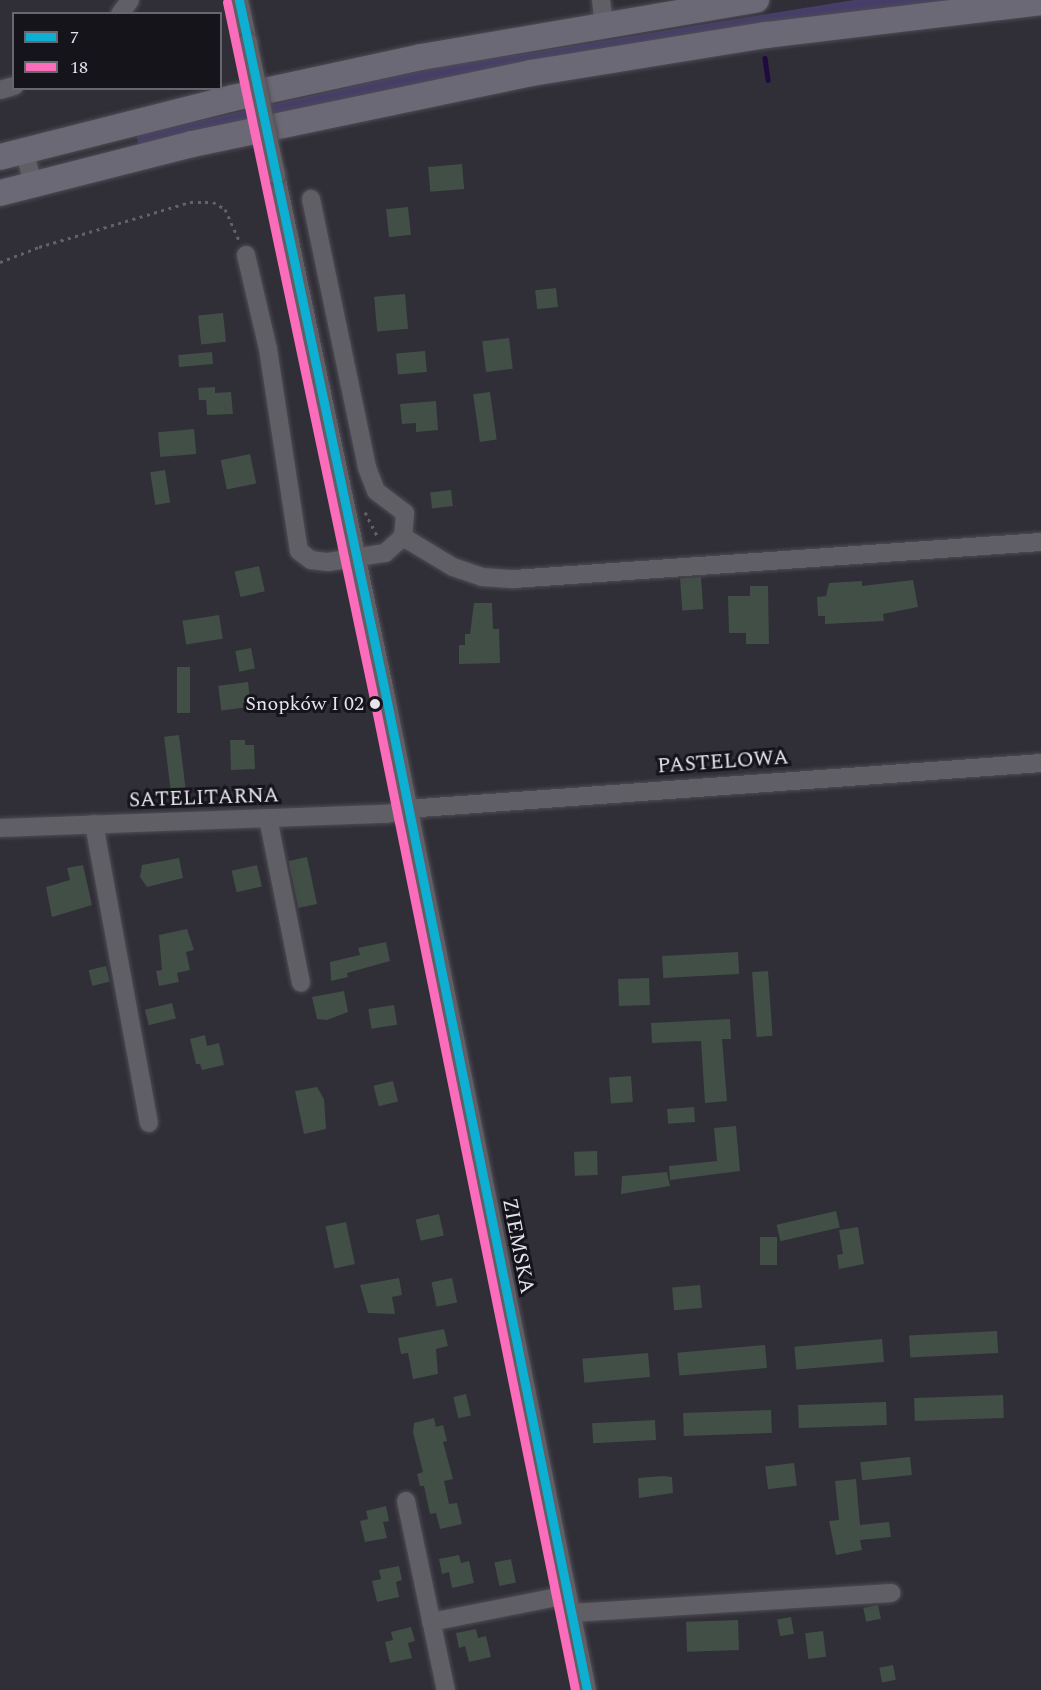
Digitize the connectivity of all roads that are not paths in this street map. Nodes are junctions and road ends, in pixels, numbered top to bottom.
1 (239, 0) edge
2 (756, 0) edge
3 (1041, 2) edge
4 (602, 12) edge
5 (12, 153) edge
6 (33, 184) junction
7 (0, 193) edge
8 (311, 198) dead end
9 (246, 255) road end
10 (404, 537) junction
11 (1041, 542) edge
12 (357, 558) junction
13 (1041, 763) edge
14 (408, 810) junction
15 (268, 818) junction
16 (94, 824) junction
17 (0, 828) edge
18 (301, 984) dead end
19 (149, 1123) dead end
20 (406, 1501) dead end
21 (891, 1593) dead end
22 (567, 1594) junction
23 (572, 1613) junction
24 (431, 1622) junction
25 (446, 1690) edge
26 (587, 1690) edge

1 - 12 street, ZIEMSKA, bridge
2 - 4 highway
3 - 6 highway
4 - 5 highway
5 - 6 street
6 - 7 highway
8 - 10 street
9 - 12 street
10 - 11 street
10 - 12 street
12 - 14 street, ZIEMSKA
13 - 14 street, PASTELOWA
14 - 15 street, SATELITARNA
14 - 22 street, ZIEMSKA
15 - 16 street, SATELITARNA
15 - 18 street
16 - 17 street, SATELITARNA
16 - 19 street
20 - 24 street
21 - 23 street
22 - 23 street, ZIEMSKA
22 - 24 street
23 - 26 street, ZIEMSKA
24 - 25 street

